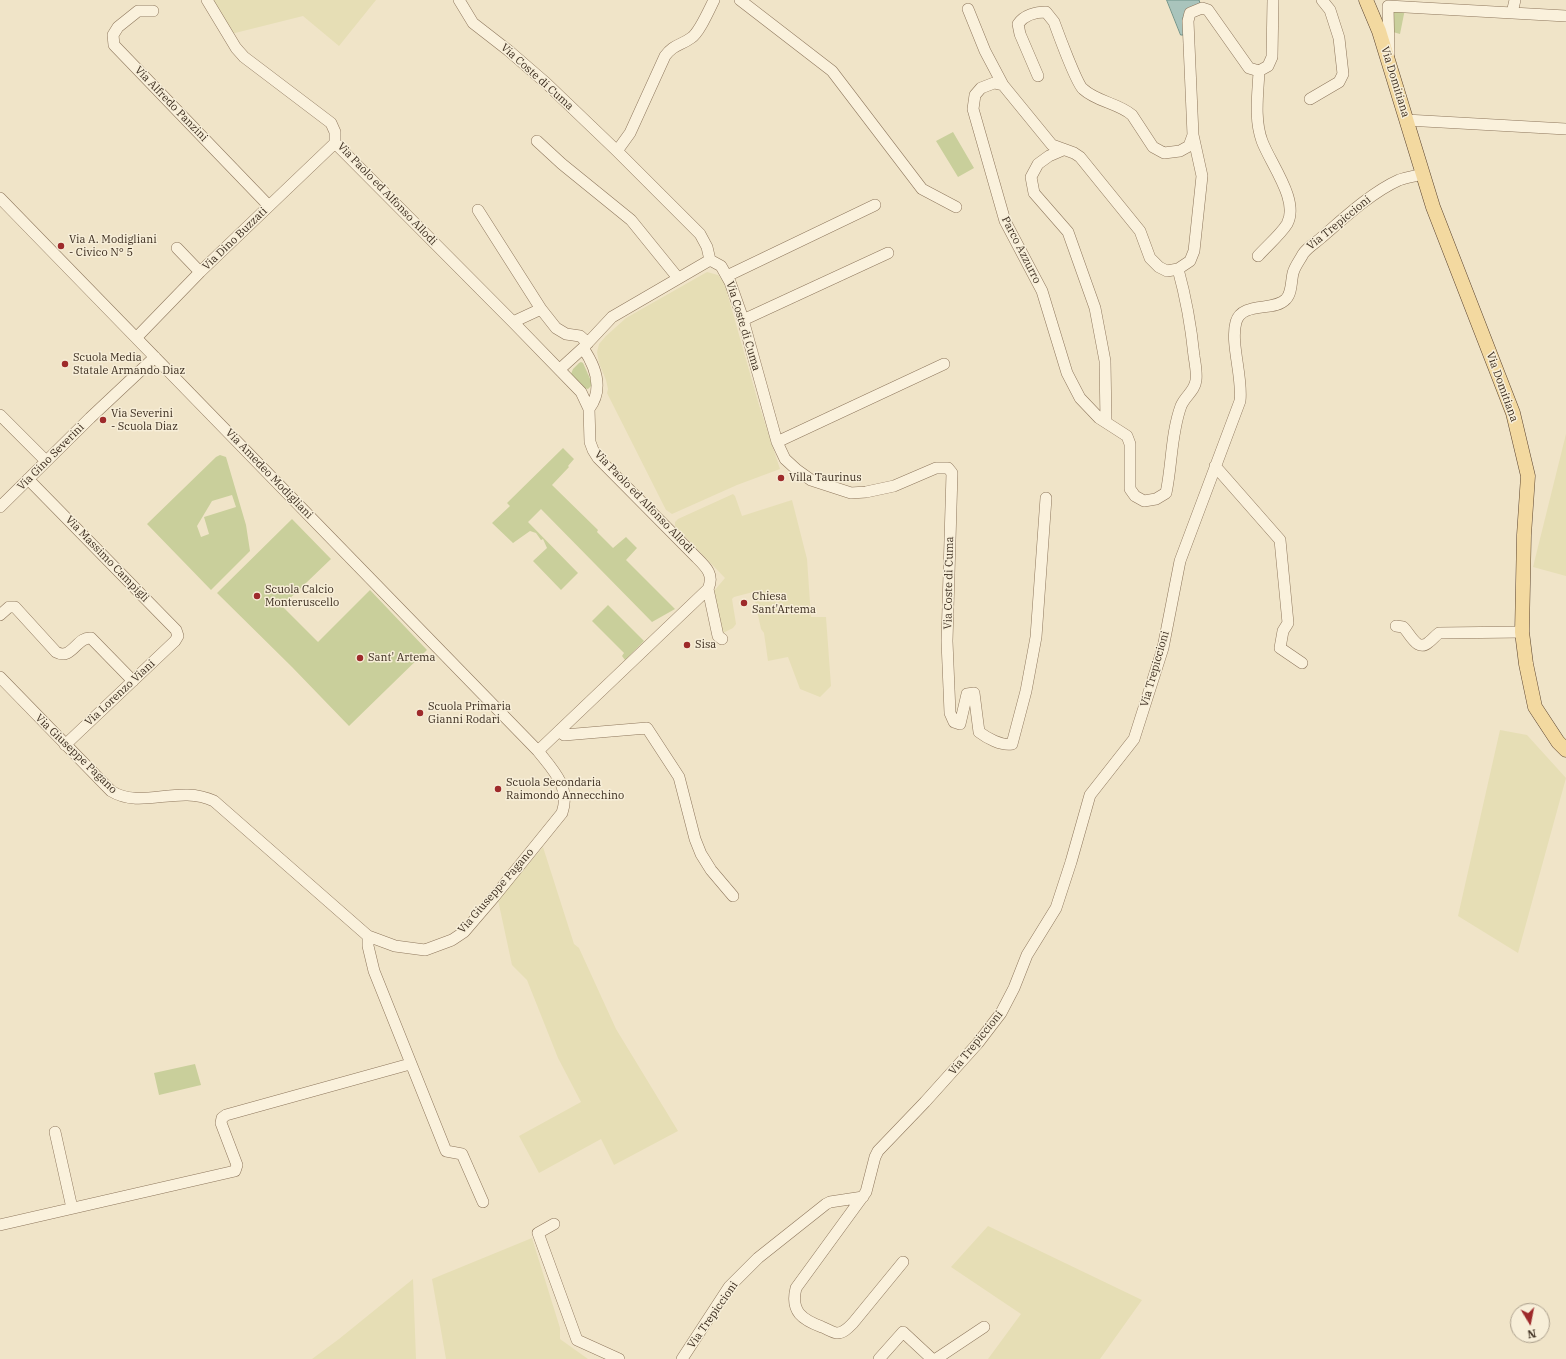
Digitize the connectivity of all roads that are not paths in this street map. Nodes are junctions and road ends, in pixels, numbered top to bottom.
1 (207, 0) edge
2 (459, 0) edge
3 (714, 0) edge
4 (740, 0) edge
5 (1273, 0) edge
6 (1322, 0) edge
7 (1366, 0) edge
8 (1515, 0) edge
9 (1421, 4) edge
10 (968, 9) dead end
11 (153, 11) dead end
12 (1512, 13) junction
13 (1566, 16) edge
14 (1389, 64) junction
15 (1259, 71) junction
16 (1038, 76) dead end
17 (1004, 85) junction
18 (1310, 99) dead end
19 (1406, 120) junction
20 (1566, 129) edge
21 (1193, 135) junction
22 (537, 141) dead end
23 (335, 143) junction
24 (1063, 150) junction
25 (617, 151) junction
26 (1423, 174) junction
27 (0, 198) edge
28 (269, 206) junction
29 (874, 206) dead end
30 (956, 207) dead end
31 (478, 210) dead end
32 (177, 248) dead end
33 (888, 253) dead end
34 (1258, 256) dead end
35 (710, 260) junction
36 (1178, 269) junction
37 (200, 272) junction
38 (727, 276) junction
39 (678, 278) junction
40 (541, 309) junction
41 (743, 320) junction
42 (513, 322) junction
43 (137, 337) junction
44 (585, 346) junction
45 (155, 357) junction
46 (944, 364) dead end
47 (556, 366) junction
48 (598, 389) junction
49 (581, 392) junction
50 (589, 409) junction
51 (0, 415) edge
52 (1106, 422) junction
53 (777, 442) junction
54 (46, 461) junction
55 (1216, 466) junction
56 (28, 479) junction
57 (1046, 498) dead end
58 (1, 503) edge
59 (708, 589) junction
60 (0, 615) edge
61 (1396, 626) dead end
62 (1522, 632) junction
63 (722, 639) dead end
64 (175, 641) joint
65 (1302, 663) dead end
66 (0, 677) edge
67 (133, 681) junction
68 (560, 731) junction
69 (65, 745) junction
70 (1566, 750) edge
71 (538, 751) junction
72 (733, 896) dead end
73 (368, 936) junction
74 (410, 1064) junction
75 (55, 1132) dead end
76 (863, 1197) junction
77 (483, 1202) dead end
78 (72, 1208) junction
79 (554, 1224) dead end
80 (0, 1225) edge
81 (903, 1262) dead end
82 (984, 1328) dead end
83 (619, 1359) edge
84 (682, 1359) edge
85 (879, 1359) edge
86 (932, 1359) edge
87 (936, 1359) edge

1 - 23 street, Via Paolo ed Alfonso Allodi
2 - 25 street, Via Coste di Cuma
3 - 25 street
4 - 30 street
5 - 15 street
6 - 18 street
7 - 14 main road, Via Domitiana
8 - 12 street
9 - 12 street
9 - 14 street
10 - 17 street
11 - 28 street, Via Alfredo Panzini
12 - 13 street
14 - 19 main road, Via Domitiana
15 - 21 street
15 - 34 street
16 - 21 street
17 - 24 street
17 - 52 street, Parco Azzurro
19 - 20 street
19 - 26 main road, Via Domitiana
21 - 36 street
22 - 39 street
23 - 28 street, Via Dino Buzzati
23 - 42 street, Via Paolo ed Alfonso Allodi
24 - 36 street
24 - 52 street
25 - 35 street, Via Coste di Cuma
26 - 55 street, Via Trepiccioni
26 - 62 main road, Via Domitiana
27 - 43 street, Via Amedeo Modigliani
28 - 37 street, Via Dino Buzzati
29 - 38 street
31 - 40 street
32 - 37 street
33 - 41 street
35 - 38 street, Via Coste di Cuma
35 - 39 street
36 - 52 street, Parco Azzurro
37 - 43 street, Via Dino Buzzati
38 - 41 street, Via Coste di Cuma
39 - 44 street
40 - 42 street
40 - 44 street
41 - 53 street, Via Coste di Cuma
42 - 47 street, Via Paolo ed Alfonso Allodi
43 - 45 street, Via Amedeo Modigliani
44 - 47 street
44 - 48 street
45 - 54 street, Via Gino Severini
45 - 71 street, Via Amedeo Modigliani
46 - 53 street
47 - 49 street, Via Paolo ed Alfonso Allodi
48 - 49 street
48 - 50 street, Via Paolo ed Alfonso Allodi
49 - 50 street, Via Paolo ed Alfonso Allodi
50 - 59 street, Via Paolo ed Alfonso Allodi
51 - 54 street
53 - 57 street, Via Coste di Cuma
54 - 56 street, Via Gino Severini
55 - 65 street
55 - 76 street, Via Trepiccioni
56 - 58 street, Via Gino Severini
56 - 64 street, Via Massimo Campigli
59 - 63 street, Via Paolo ed Alfonso Allodi
59 - 68 street
60 - 67 street
61 - 62 street
62 - 70 main road, Via Domitiana
64 - 67 street, Via Lorenzo Viani
66 - 69 street, Via Giuseppe Pagano
67 - 69 street, Via Lorenzo Viani
68 - 71 street
68 - 72 street
69 - 73 street, Via Giuseppe Pagano
71 - 73 street, Via Giuseppe Pagano
73 - 74 street
74 - 77 street
74 - 78 street
75 - 78 street
76 - 81 street, Via Trepiccioni
76 - 84 street, Via Trepiccioni
78 - 80 street
79 - 83 street
82 - 87 street
85 - 86 street

